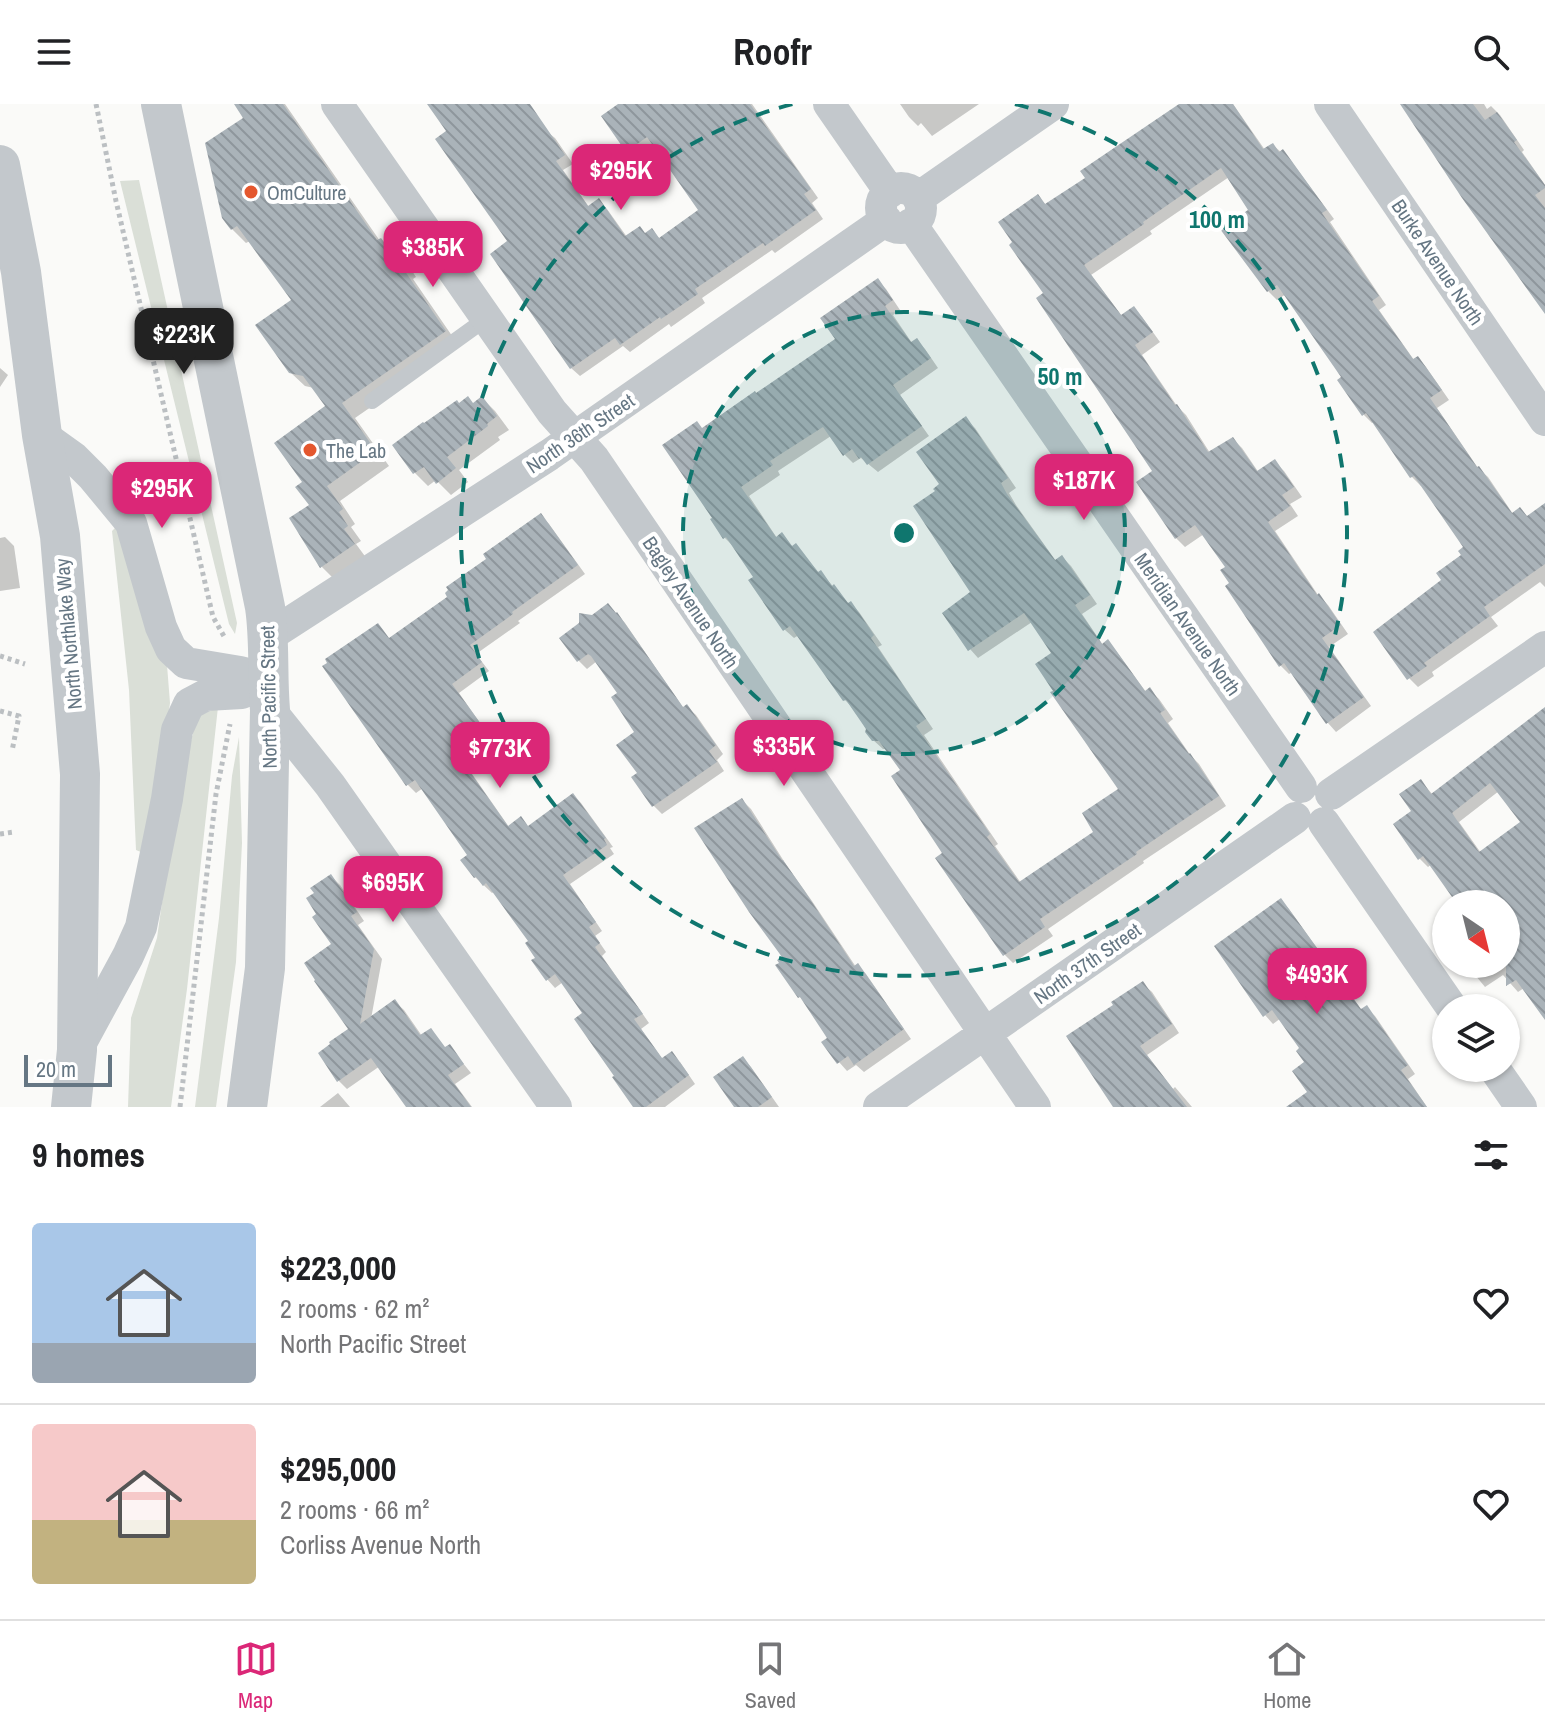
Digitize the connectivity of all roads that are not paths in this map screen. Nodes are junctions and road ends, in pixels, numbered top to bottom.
1 (161, 104) edge
2 (337, 104) edge
3 (829, 104) edge
4 (1053, 104) edge
5 (1330, 104) edge
6 (0, 165) edge
7 (901, 208) junction
8 (487, 318) junction
9 (372, 401) dead end
10 (1545, 420) edge
11 (42, 435) junction
12 (575, 437) junction
13 (251, 641) junction
14 (1545, 647) edge
15 (257, 702) junction
16 (1313, 806) junction
17 (1442, 994) edge
18 (986, 1034) junction
19 (77, 1050) junction
20 (1504, 1082) edge
21 (71, 1107) edge
22 (247, 1107) edge
23 (556, 1107) edge
24 (879, 1107) edge
25 (1035, 1107) edge
26 (1521, 1107) edge

1 - 13 street, North Pacific Street
2 - 8 street, Bagley Avenue North
3 - 7 street, Meridian Avenue North
4 - 7 street, North 36th Street
5 - 10 street, Burke Avenue North
6 - 11 street, North Northlake Way
7 - 12 street, North 36th Street
7 - 16 street, Meridian Avenue North
8 - 9 lane
8 - 12 street, Bagley Avenue North
11 - 15 street
11 - 19 street, North Northlake Way
12 - 13 street, North 36th Street
12 - 18 street, Bagley Avenue North
13 - 15 street, North Pacific Street
14 - 16 street, North 37th Street
15 - 19 street
15 - 22 street, North Pacific Street
15 - 23 street
16 - 17 street, Meridian Avenue North
16 - 18 street, North 37th Street
18 - 24 street, North 37th Street
18 - 25 street, Bagley Avenue North
19 - 21 street, North Northlake Way
20 - 26 street

